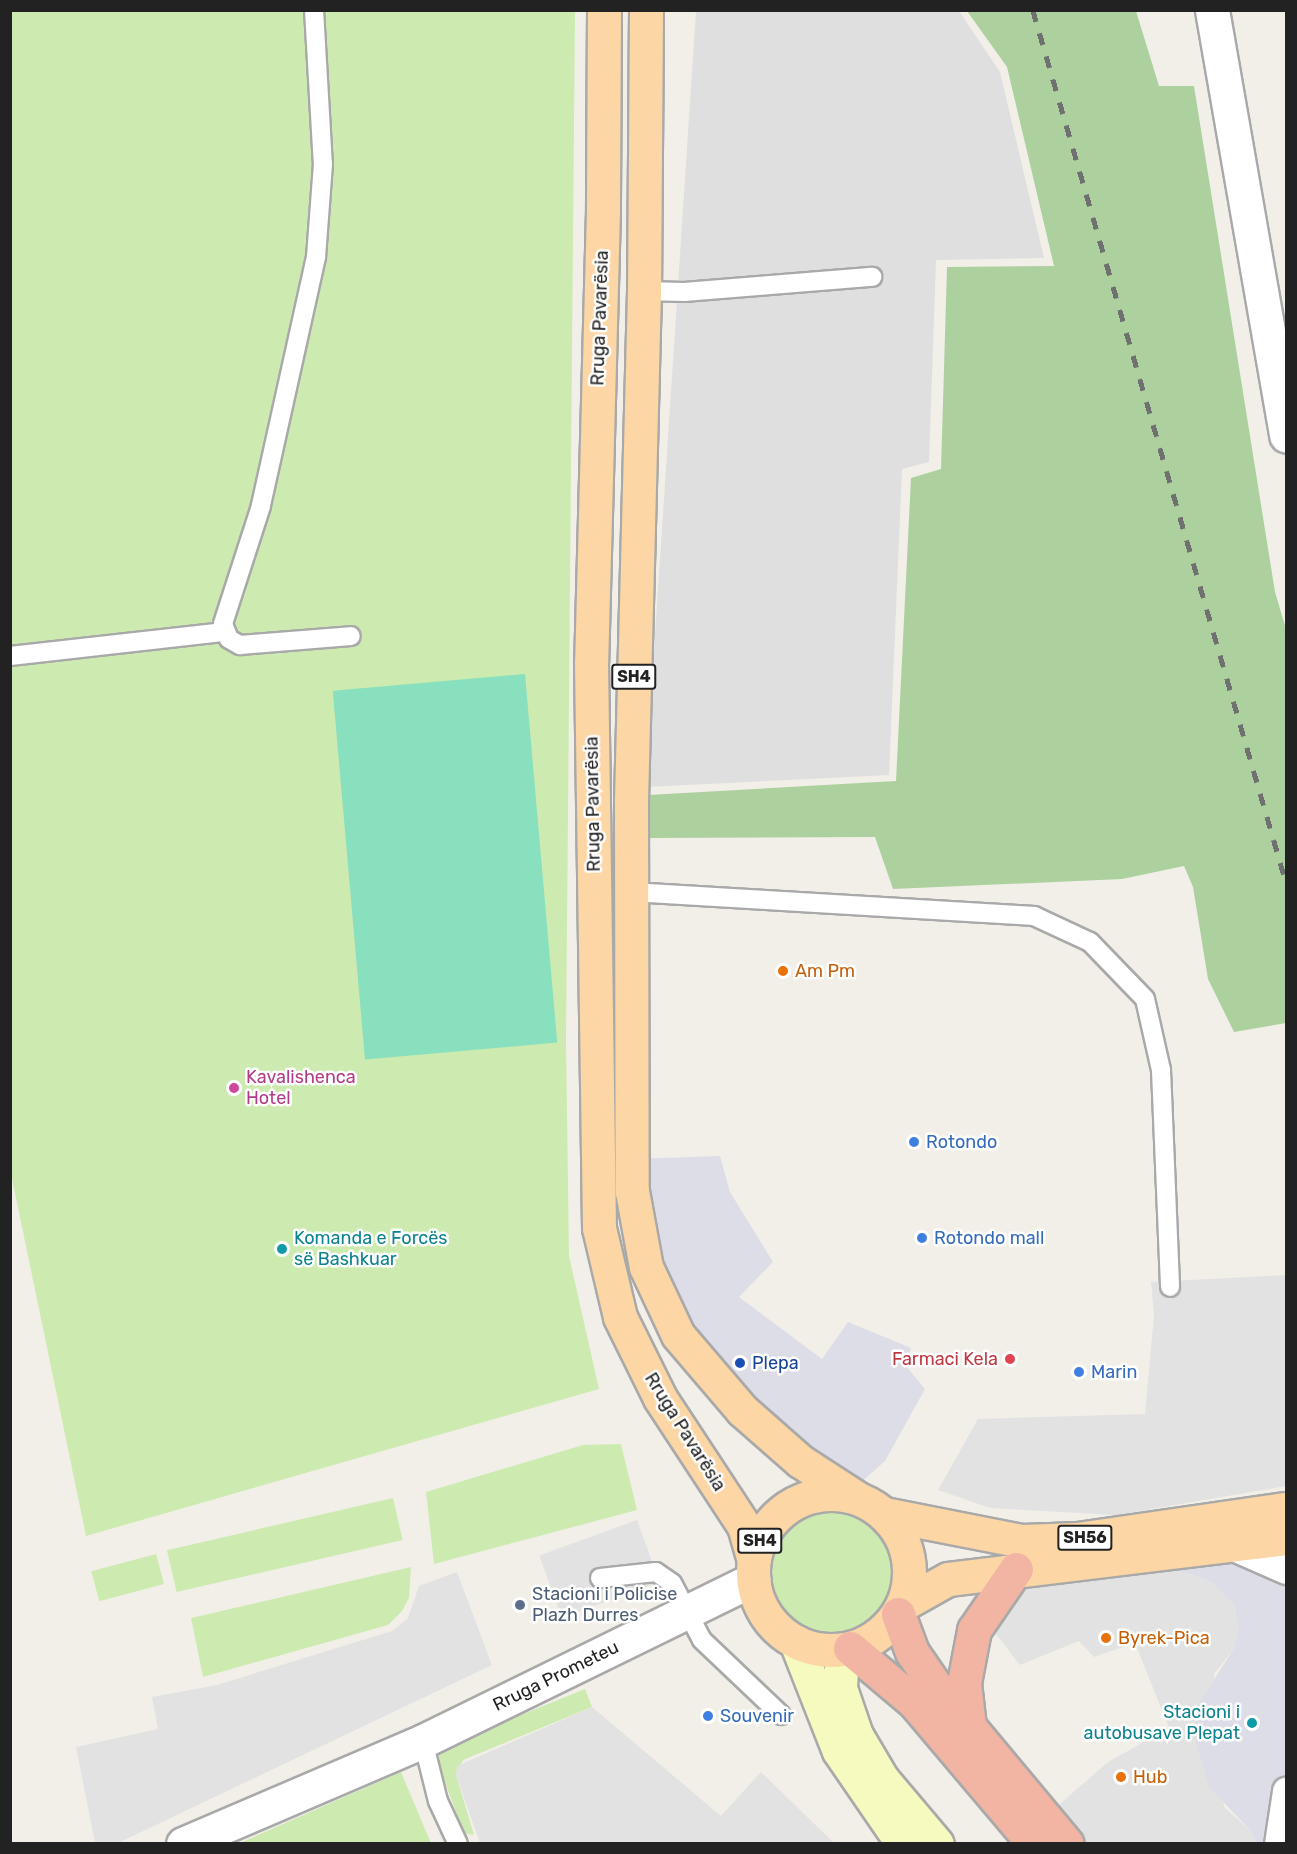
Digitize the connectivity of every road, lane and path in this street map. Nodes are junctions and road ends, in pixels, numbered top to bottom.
1 (314, 10) edge
2 (604, 10) edge
3 (646, 10) edge
4 (1212, 10) edge
5 (872, 277) dead end
6 (644, 291) junction
7 (1287, 436) edge
8 (225, 632) junction
9 (351, 636) dead end
10 (10, 656) edge
11 (632, 892) junction
12 (1170, 1287) dead end
13 (871, 1506) junction
14 (1287, 1509) edge
15 (1287, 1538) edge
16 (1228, 1545) junction
17 (753, 1569) junction
18 (1016, 1569) junction
19 (1287, 1570) edge
20 (600, 1578) dead end
21 (901, 1609) junction
22 (688, 1611) junction
23 (796, 1642) junction
24 (846, 1649) junction
25 (781, 1715) dead end
26 (969, 1726) junction
27 (423, 1741) junction
28 (1287, 1791) edge
29 (183, 1844) edge
30 (458, 1844) edge
31 (903, 1844) edge
32 (938, 1844) edge
33 (1034, 1844) edge
34 (1067, 1844) edge
35 (1278, 1844) edge

1 - 8 lane
2 - 17 main road, Rruga Pavarësia / SH4
3 - 6 main road, Rruga Pavarësia / SH4
4 - 7 street
5 - 6 lane
6 - 11 main road, Rruga Pavarësia / SH4
8 - 9 lane
8 - 10 lane
11 - 12 lane
11 - 13 main road, Rruga Pavarësia / SH4
13 - 14 main road, SH56
13 - 17 main road, SH4
13 - 21 main road, SH4
15 - 16 main road, SH56
16 - 18 main road, SH56
16 - 19 street
17 - 22 street, Rruga Prometeu
17 - 23 main road, SH4
18 - 21 main road, SH56
18 - 26 highway
20 - 22 lane
21 - 24 main road, SH4
21 - 26 highway
22 - 25 lane
22 - 27 street, Rruga Prometeu
23 - 24 main road, SH4
23 - 31 main road
24 - 32 main road
24 - 33 highway
26 - 34 highway
27 - 29 street, Rruga Prometeu
27 - 30 lane
28 - 35 street

